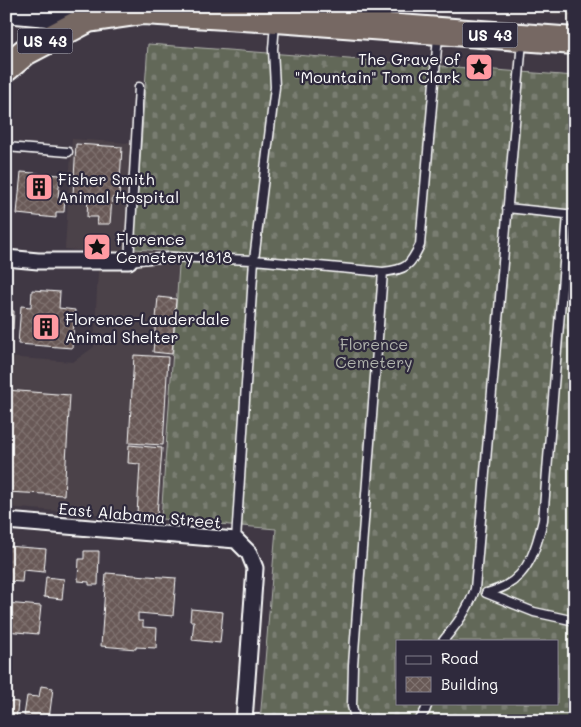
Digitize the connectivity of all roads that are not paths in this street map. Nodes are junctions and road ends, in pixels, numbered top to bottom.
1 (188, 6) edge
2 (6, 12) edge
3 (218, 15) junction
4 (327, 15) edge
5 (88, 19) junction
6 (276, 19) junction
7 (438, 32) junction
8 (523, 37) junction
9 (575, 41) edge
10 (6, 68) edge
11 (139, 87) dead end
12 (6, 147) edge
13 (68, 152) dead end
14 (507, 208) junction
15 (572, 215) edge
16 (6, 258) edge
17 (254, 260) junction
18 (128, 261) junction
19 (382, 272) junction
20 (6, 521) edge
21 (236, 540) junction
22 (475, 589) junction
23 (486, 593) junction
24 (575, 621) edge
25 (444, 640) edge
26 (428, 704) edge
27 (357, 720) edge
28 (244, 721) edge
29 (419, 721) edge

1 - 3 main road
2 - 5 main road
3 - 5 highway, US 43
3 - 6 highway, US 43
4 - 6 highway, US 43
4 - 7 highway, US 43
5 - 10 highway, US 43
6 - 17 lane
7 - 8 highway, US 43
7 - 19 lane
8 - 9 highway, US 43
8 - 14 lane
11 - 18 lane
12 - 13 lane
14 - 15 lane
14 - 22 lane
15 - 23 lane
16 - 18 street
17 - 18 lane
17 - 19 lane
17 - 21 lane
19 - 27 lane
20 - 21 street, East Alabama Street
21 - 28 street, East Alabama Street
22 - 23 lane
22 - 25 lane
23 - 24 lane
26 - 29 lane

